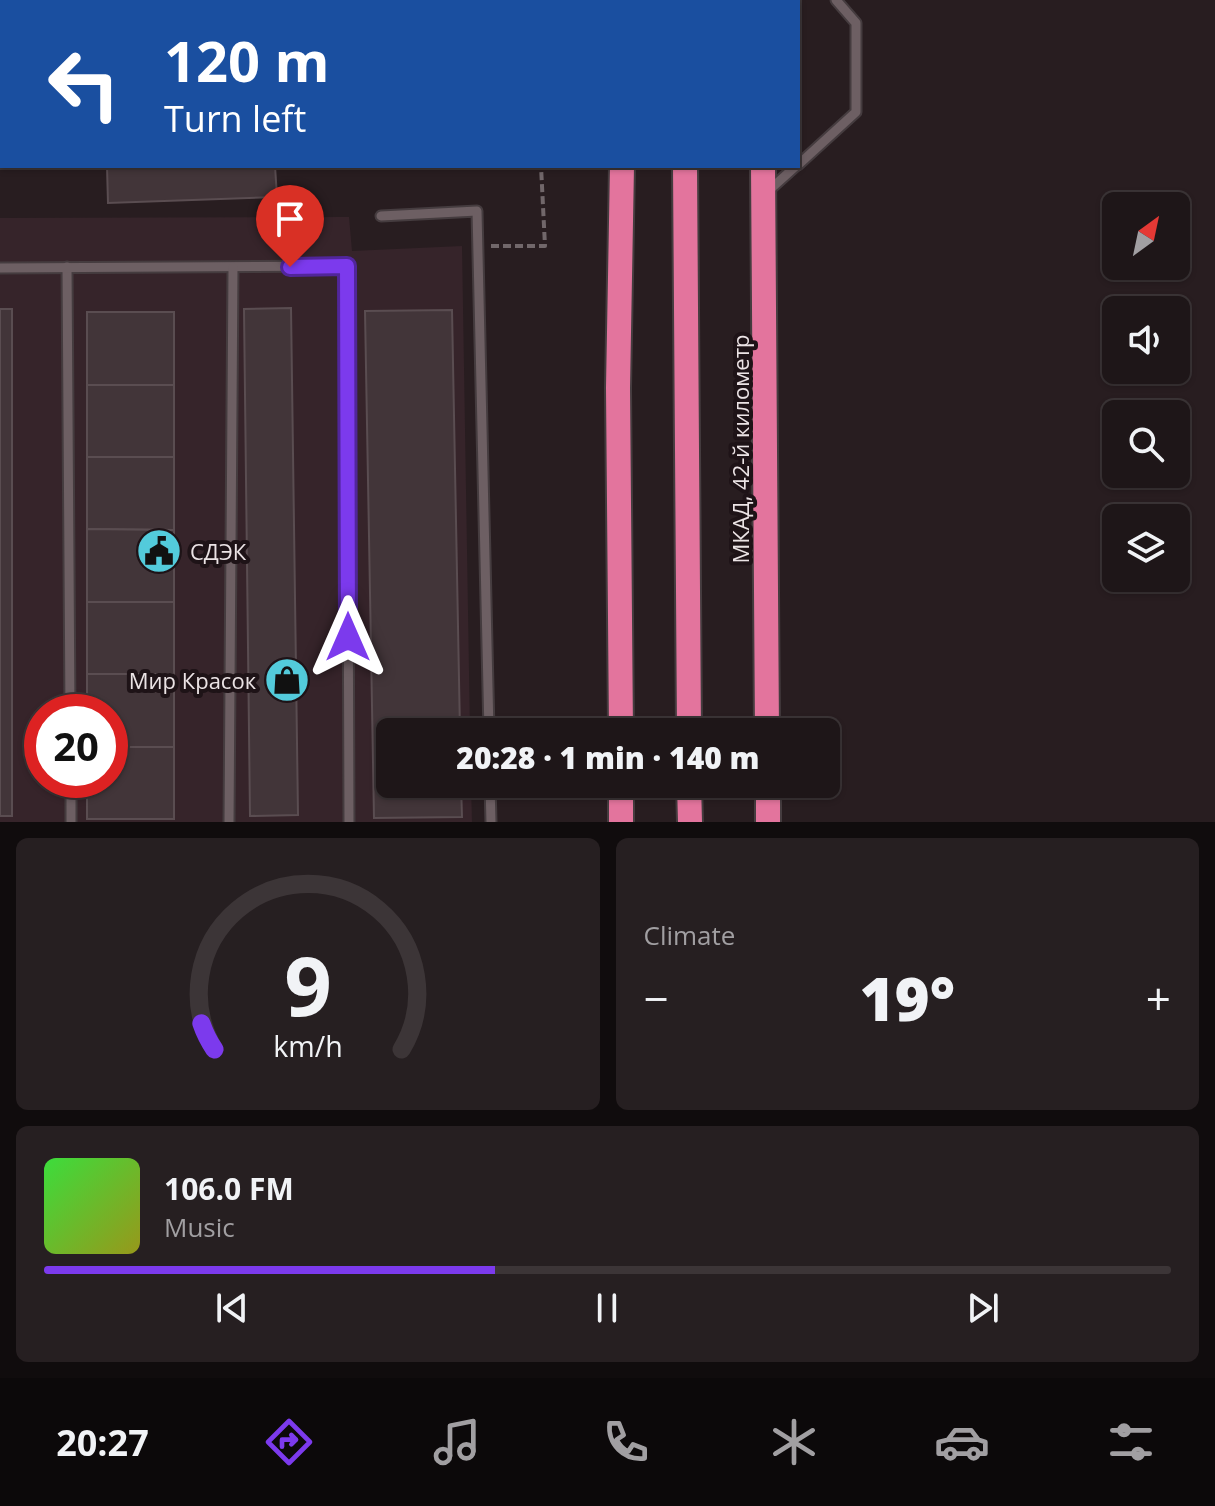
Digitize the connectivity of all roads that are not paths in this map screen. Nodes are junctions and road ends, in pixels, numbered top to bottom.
1 (836, 0) edge
2 (800, 162) edge
3 (622, 168) edge
4 (685, 168) edge
5 (763, 168) edge
6 (794, 168) edge
7 (764, 196) junction
8 (381, 216) dead end
9 (67, 267) junction
10 (0, 268) edge
11 (233, 268) junction
12 (70, 694) edge
13 (489, 718) edge
14 (621, 718) edge
15 (689, 718) edge
16 (767, 718) edge
17 (71, 798) edge
18 (490, 798) edge
19 (621, 798) edge
20 (689, 798) edge
21 (768, 798) edge
22 (71, 822) edge
23 (229, 822) edge
24 (349, 822) edge
25 (491, 822) edge
26 (621, 822) edge
27 (690, 822) edge
28 (768, 822) edge

1 - 2 lane
3 - 14 highway
4 - 15 highway
5 - 7 highway, МКАД, 42-й километр
6 - 7 lane
7 - 16 highway, МКАД, 42-й километр
8 - 13 lane
9 - 10 lane
9 - 11 lane
9 - 12 lane
11 - 23 lane
11 - 24 lane
17 - 22 lane
18 - 25 lane
19 - 26 highway
20 - 27 highway
21 - 28 highway

